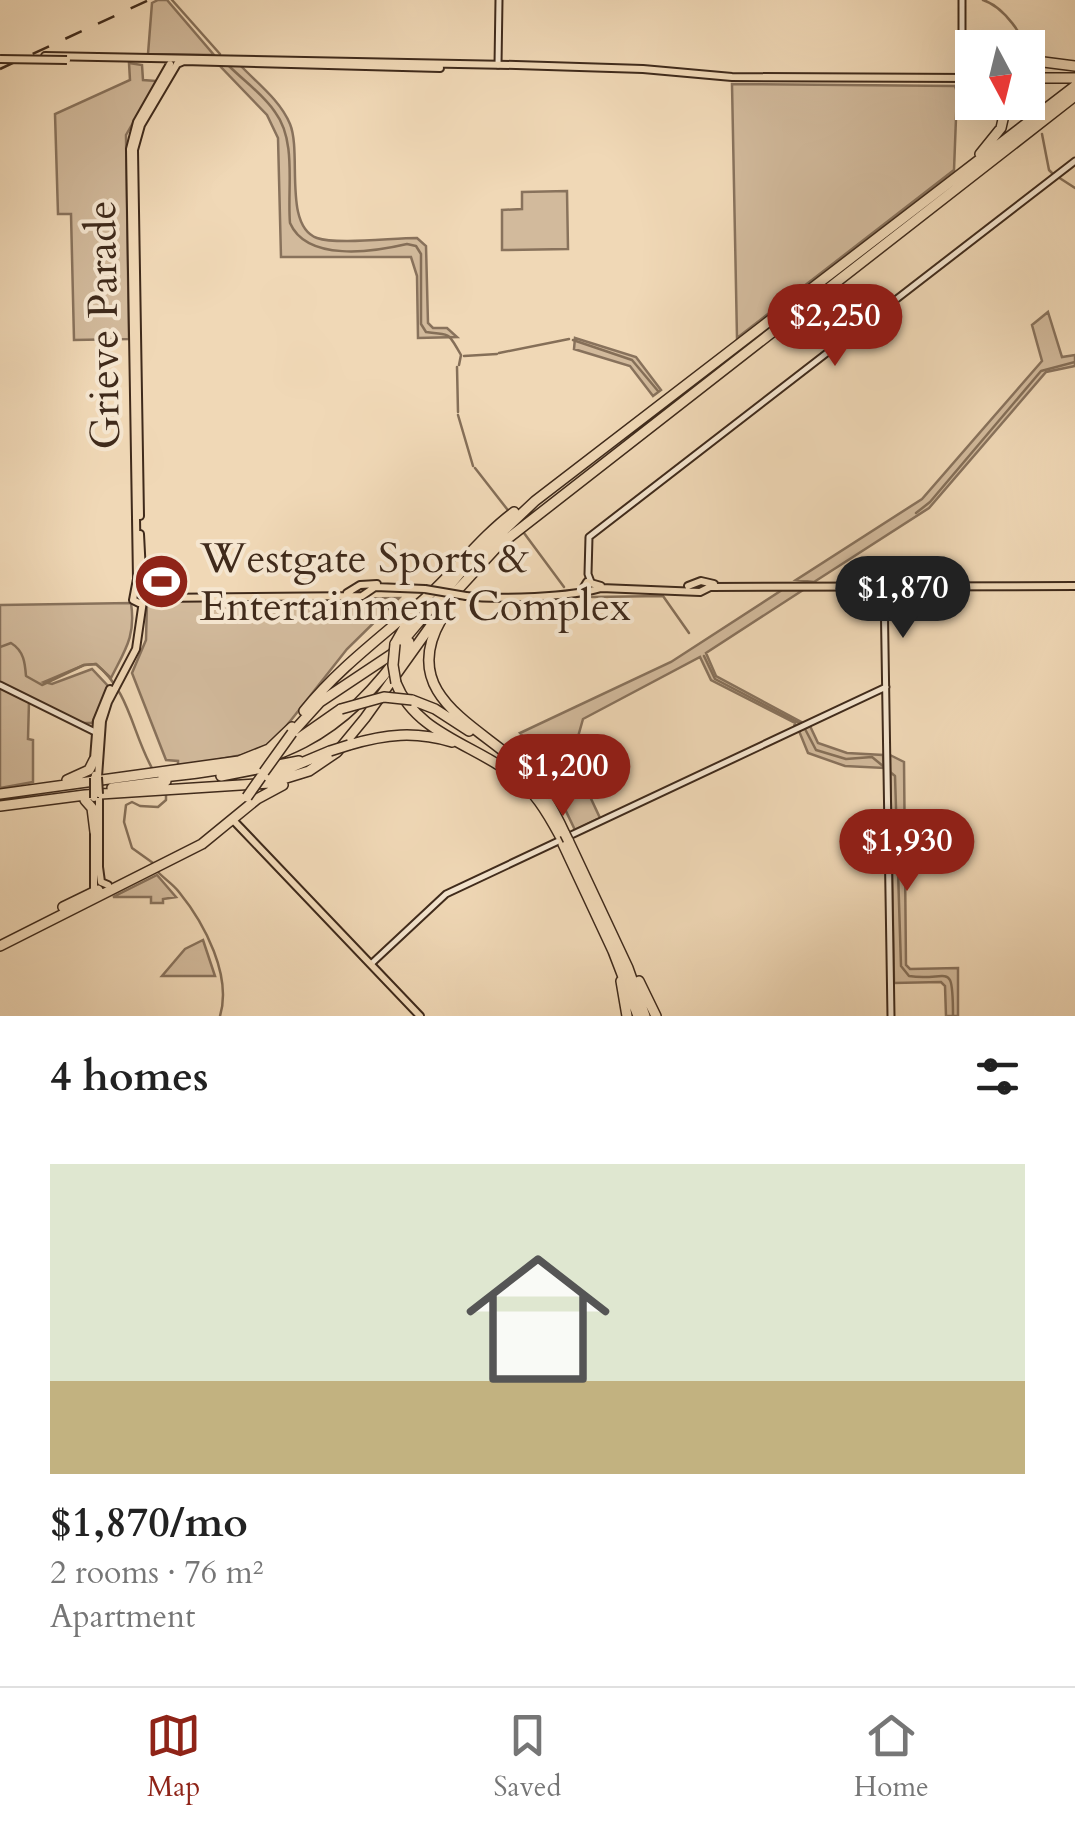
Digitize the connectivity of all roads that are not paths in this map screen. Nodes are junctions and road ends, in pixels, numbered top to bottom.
1 (500, 0) edge
2 (961, 0) edge
3 (961, 30) edge
4 (0, 57) edge
5 (172, 62) junction
6 (1045, 62) edge
7 (356, 64) junction
8 (500, 65) junction
9 (1075, 66) edge
10 (955, 80) edge
11 (1045, 81) edge
12 (1074, 82) edge
13 (1075, 96) edge
14 (1075, 108) edge
15 (1002, 120) edge
16 (1075, 161) edge
17 (984, 168) junction
18 (953, 180) junction
19 (598, 454) junction
20 (535, 501) junction
21 (521, 526) junction
22 (458, 576) junction
23 (1075, 584) edge
24 (588, 585) junction
25 (1010, 585) junction
26 (884, 589) junction
27 (140, 597) junction
28 (408, 659) junction
29 (0, 685) edge
30 (886, 687) junction
31 (91, 728) junction
32 (330, 751) junction
33 (94, 760) junction
34 (325, 762) junction
35 (240, 764) junction
36 (182, 769) junction
37 (202, 777) junction
38 (169, 779) junction
39 (67, 780) junction
40 (150, 781) junction
41 (93, 789) junction
42 (537, 792) junction
43 (0, 800) edge
44 (232, 825) junction
45 (97, 832) joint
46 (97, 866) junction
47 (146, 870) junction
48 (108, 885) junction
49 (588, 890) junction
50 (95, 891) junction
51 (0, 943) edge
52 (370, 966) junction
53 (418, 1016) edge
54 (628, 1016) edge
55 (641, 1016) edge
56 (656, 1016) edge
57 (891, 1016) edge

1 - 8 street
2 - 3 street
4 - 5 main road, bridge
5 - 7 main road
5 - 27 main road, Grieve Parade
5 - 27 main road, Grieve Parade
6 - 9 highway
7 - 8 main road
7 - 8 main road
8 - 10 main road
11 - 12 highway
12 - 18 highway
13 - 17 highway
14 - 17 highway
15 - 18 highway
16 - 24 street
17 - 21 highway
18 - 19 highway
19 - 20 highway
19 - 36 highway
20 - 22 highway
20 - 42 highway, bridge
21 - 28 highway
21 - 42 highway
22 - 38 highway
22 - 44 highway, bridge
23 - 25 main road
24 - 26 main road
24 - 27 main road, bridge
25 - 26 main road
25 - 26 main road
26 - 30 street
27 - 31 main road, Grieve Parade
28 - 34 highway
28 - 37 highway
29 - 31 street
30 - 52 street
30 - 57 street
31 - 33 main road, Grieve Parade
31 - 41 main road, Grieve Parade
32 - 37 highway
32 - 38 highway
32 - 42 highway, bridge
33 - 39 highway
33 - 41 main road, Grieve Parade
34 - 38 highway
34 - 44 highway
35 - 36 highway
35 - 38 highway
35 - 42 highway, bridge
36 - 38 highway
37 - 38 highway
38 - 40 highway
39 - 41 highway
39 - 43 highway
40 - 41 highway
40 - 43 highway
41 - 43 highway
41 - 43 highway
41 - 45 highway
42 - 49 highway
44 - 47 highway
44 - 52 main road
44 - 52 main road
45 - 46 main road
46 - 48 main road
46 - 50 main road
47 - 48 highway
47 - 50 highway
48 - 50 highway
49 - 54 highway
49 - 55 highway
49 - 56 highway
50 - 51 highway
50 - 51 highway
52 - 53 main road

